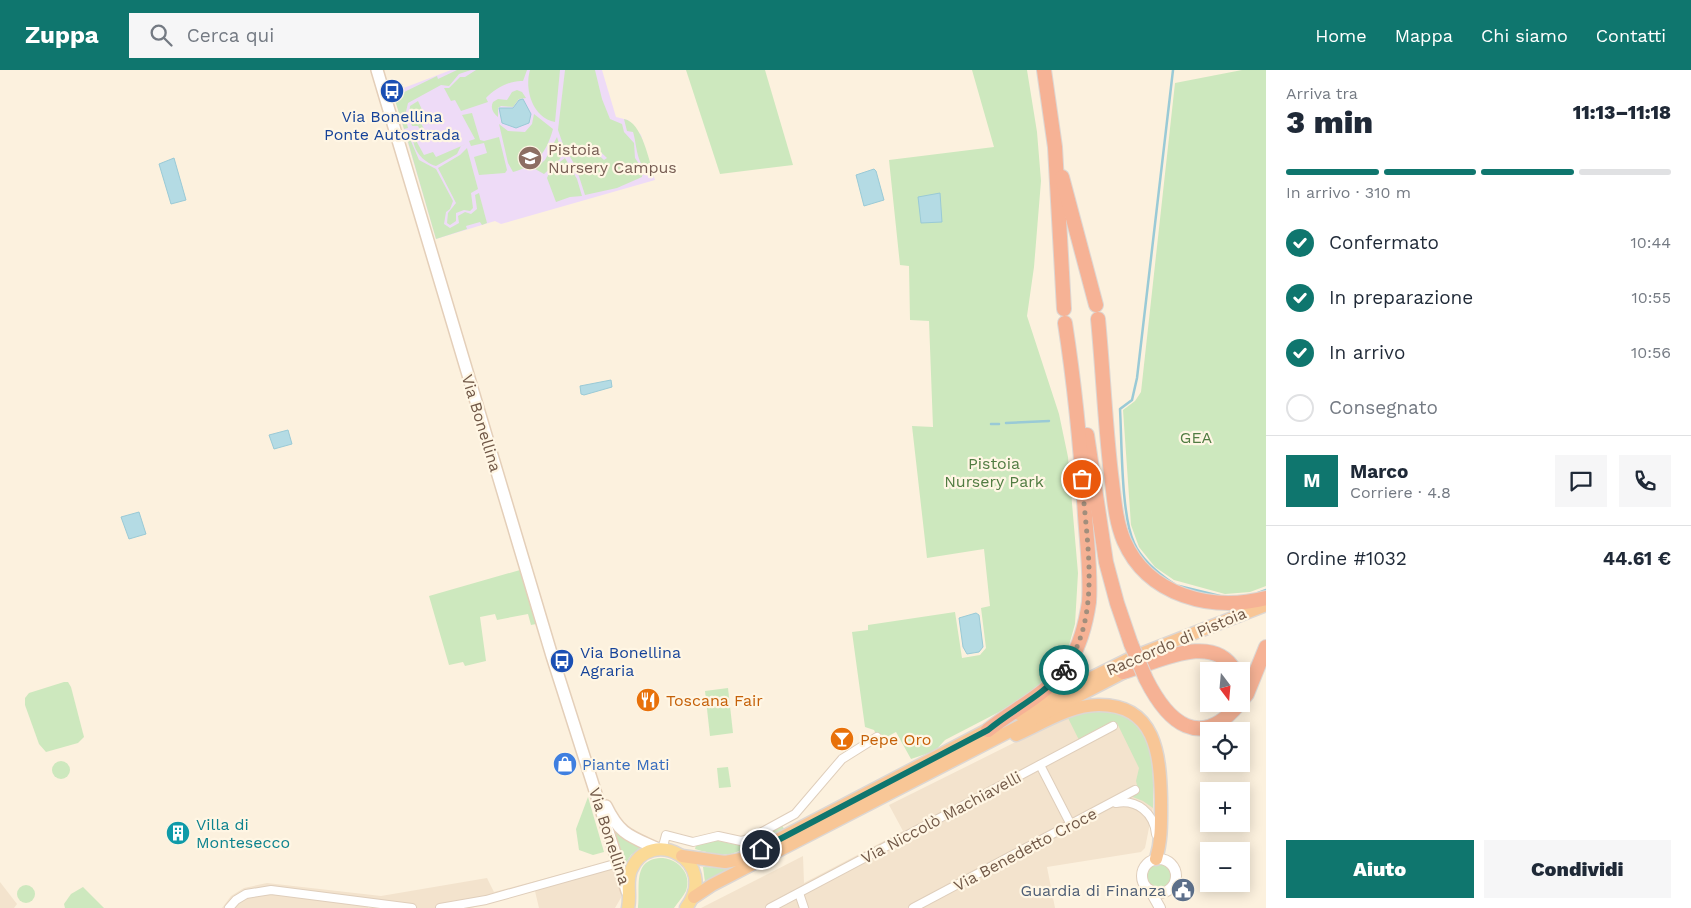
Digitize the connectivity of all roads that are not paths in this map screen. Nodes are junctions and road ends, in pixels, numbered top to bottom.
1 (377, 70) edge
2 (1039, 70) edge
3 (1046, 70) edge
4 (1052, 126) junction
5 (1055, 147) junction
6 (1076, 389) junction
7 (1102, 389) junction
8 (1095, 480) junction
9 (1266, 598) edge
10 (1266, 605) edge
11 (1266, 613) edge
12 (1266, 647) edge
13 (1226, 662) edge
14 (1122, 672) junction
15 (1250, 687) edge
16 (1232, 712) edge
17 (1113, 726) dead end
18 (988, 730) junction
19 (877, 737) dead end
20 (1040, 765) junction
21 (940, 766) junction
22 (590, 775) junction
23 (1135, 790) dead end
24 (1111, 804) junction
25 (1071, 825) junction
26 (660, 849) junction
27 (682, 856) junction
28 (1154, 860) junction
29 (618, 863) junction
30 (1169, 889) junction
31 (1150, 890) junction
32 (798, 893) junction
33 (694, 897) junction
34 (629, 903) edge
35 (229, 908) edge
36 (412, 908) edge
37 (440, 908) edge
38 (686, 908) edge
39 (770, 908) edge
40 (804, 908) edge
41 (913, 908) edge
42 (1162, 908) edge

1 - 22 main road, Via Bonellina
2 - 4 highway
3 - 4 highway
4 - 5 highway
5 - 6 highway
5 - 7 highway
6 - 8 highway
6 - 18 highway
7 - 8 highway
7 - 9 highway
8 - 16 highway, bridge
10 - 18 highway, Raccordo di Pistoia
11 - 14 highway, Raccordo di Pistoia
12 - 15 highway
13 - 14 highway
14 - 21 highway, Raccordo di Pistoia
17 - 20 street, Via Niccolò Machiavelli
18 - 27 highway, Raccordo di Pistoia
19 - 26 street
20 - 25 street
20 - 32 street, Via Niccolò Machiavelli
21 - 28 highway
21 - 33 highway, Raccordo di Pistoia
22 - 26 main road, Via Bonellina
22 - 29 main road, Via Bonellina
23 - 24 street, Via Benedetto Croce
24 - 25 street, Via Benedetto Croce
24 - 28 street, Via Benedetto Croce
25 - 41 street, Via Benedetto Croce
26 - 27 main road
26 - 34 main road
27 - 33 main road
28 - 30 street
28 - 31 street
29 - 34 main road, Via Bonellina
29 - 37 street
30 - 31 street
30 - 42 street
31 - 42 street
32 - 39 street, Via Niccolò Machiavelli
32 - 40 street
33 - 38 main road
35 - 36 street

